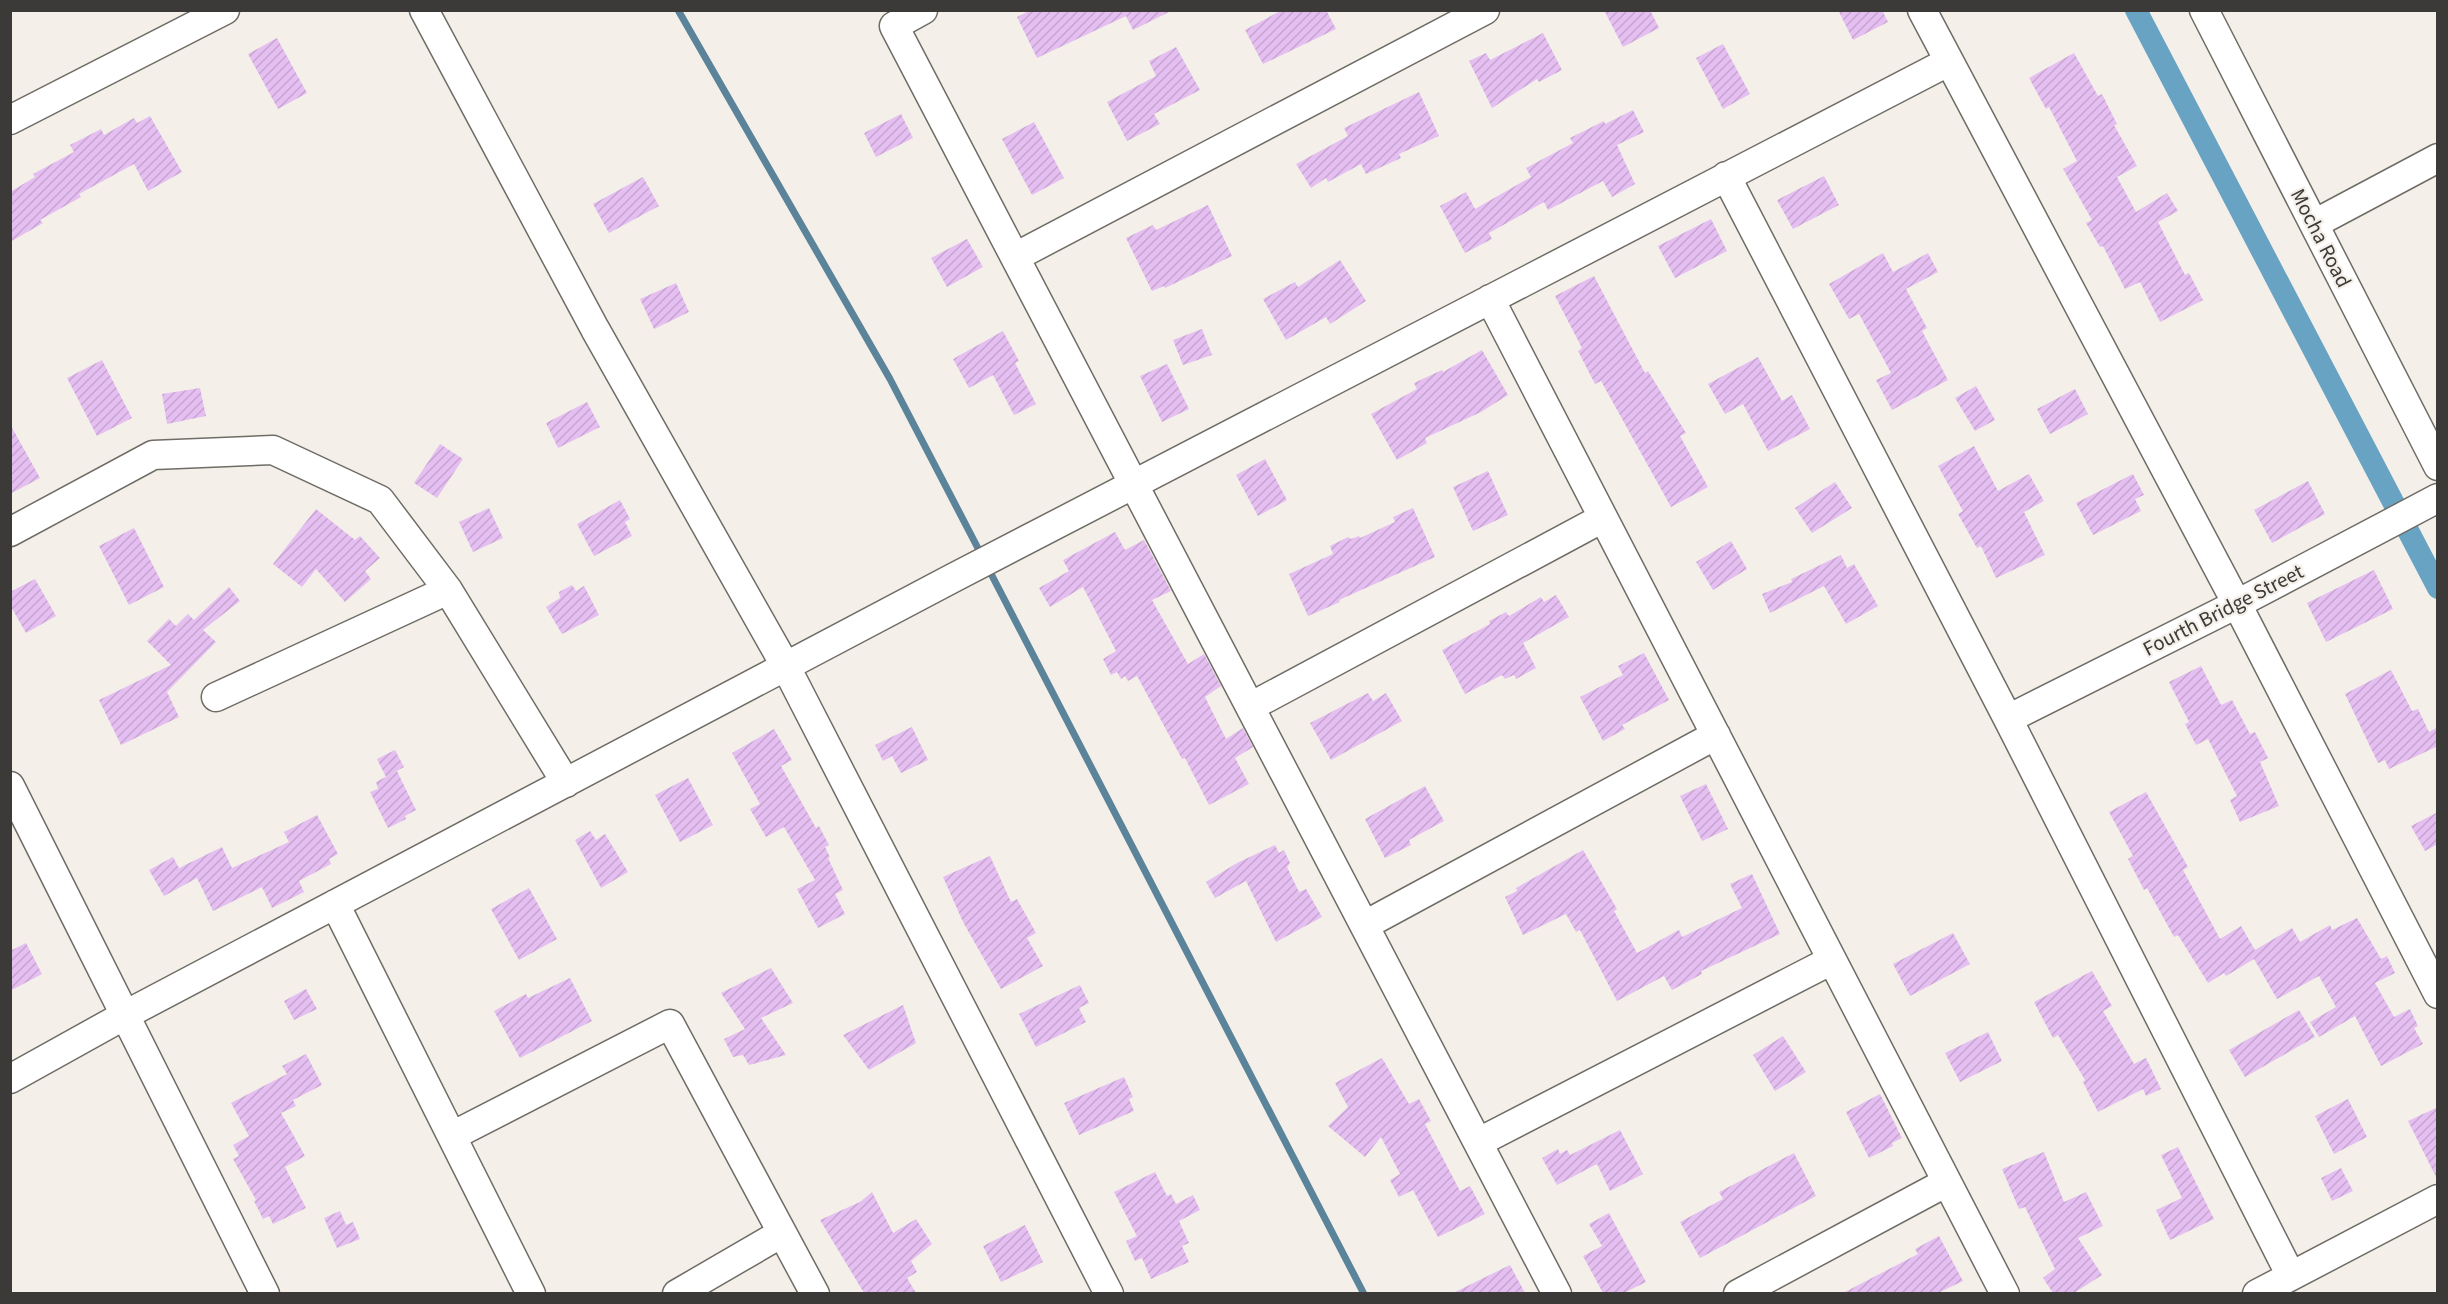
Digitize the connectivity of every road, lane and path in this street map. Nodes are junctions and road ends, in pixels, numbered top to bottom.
1 (225, 10) edge
2 (424, 10) edge
3 (923, 10) edge
4 (1485, 10) edge
5 (1922, 10) edge
6 (2204, 10) edge
7 (1948, 62) junction
8 (10, 120) edge
9 (2438, 158) edge
10 (1726, 176) junction
11 (2314, 224) junction
12 (1015, 257) junction
13 (1490, 299) junction
14 (2438, 466) edge
15 (1134, 484) junction
16 (2432, 501) edge
17 (1604, 518) junction
18 (10, 532) edge
19 (448, 590) junction
20 (2236, 604) junction
21 (786, 667) junction
22 (216, 697) dead end
23 (1250, 707) junction
24 (2008, 719) junction
25 (1716, 735) junction
26 (566, 783) junction
27 (10, 786) edge
28 (335, 904) junction
29 (1365, 925) junction
30 (1832, 960) junction
31 (2438, 994) edge
32 (127, 1014) junction
33 (10, 1078) edge
34 (452, 1136) junction
35 (1479, 1142) junction
36 (1947, 1182) junction
37 (2438, 1199) edge
38 (782, 1233) junction
39 (2291, 1276) junction
40 (265, 1293) edge
41 (531, 1293) edge
42 (677, 1293) edge
43 (815, 1293) edge
44 (1109, 1293) edge
45 (1557, 1293) edge
46 (1738, 1293) edge
47 (2005, 1293) edge
48 (2257, 1293) edge

1 - 8 street
2 - 21 street
3 - 12 street
4 - 12 street
5 - 7 street
6 - 11 street, Mocha Road
7 - 10 street
7 - 20 street
9 - 11 street
10 - 13 street
10 - 24 street
11 - 14 street, Mocha Road
12 - 15 street
13 - 15 street
13 - 17 street
15 - 21 street
15 - 23 street
16 - 20 street, Fourth Bridge Street
17 - 23 street
17 - 25 street
18 - 19 street
19 - 22 street
19 - 26 street
20 - 24 street, Fourth Bridge Street
20 - 31 street
21 - 26 street
21 - 44 street
23 - 29 street
24 - 39 street
25 - 29 street
25 - 30 street
26 - 28 street
27 - 32 street
28 - 32 street
28 - 34 street
29 - 35 street
30 - 35 street
30 - 36 street
32 - 33 street
32 - 40 street
34 - 38 street
34 - 41 street
35 - 45 street
36 - 46 street
36 - 47 street
37 - 39 street
38 - 42 street
38 - 43 street
39 - 48 street

